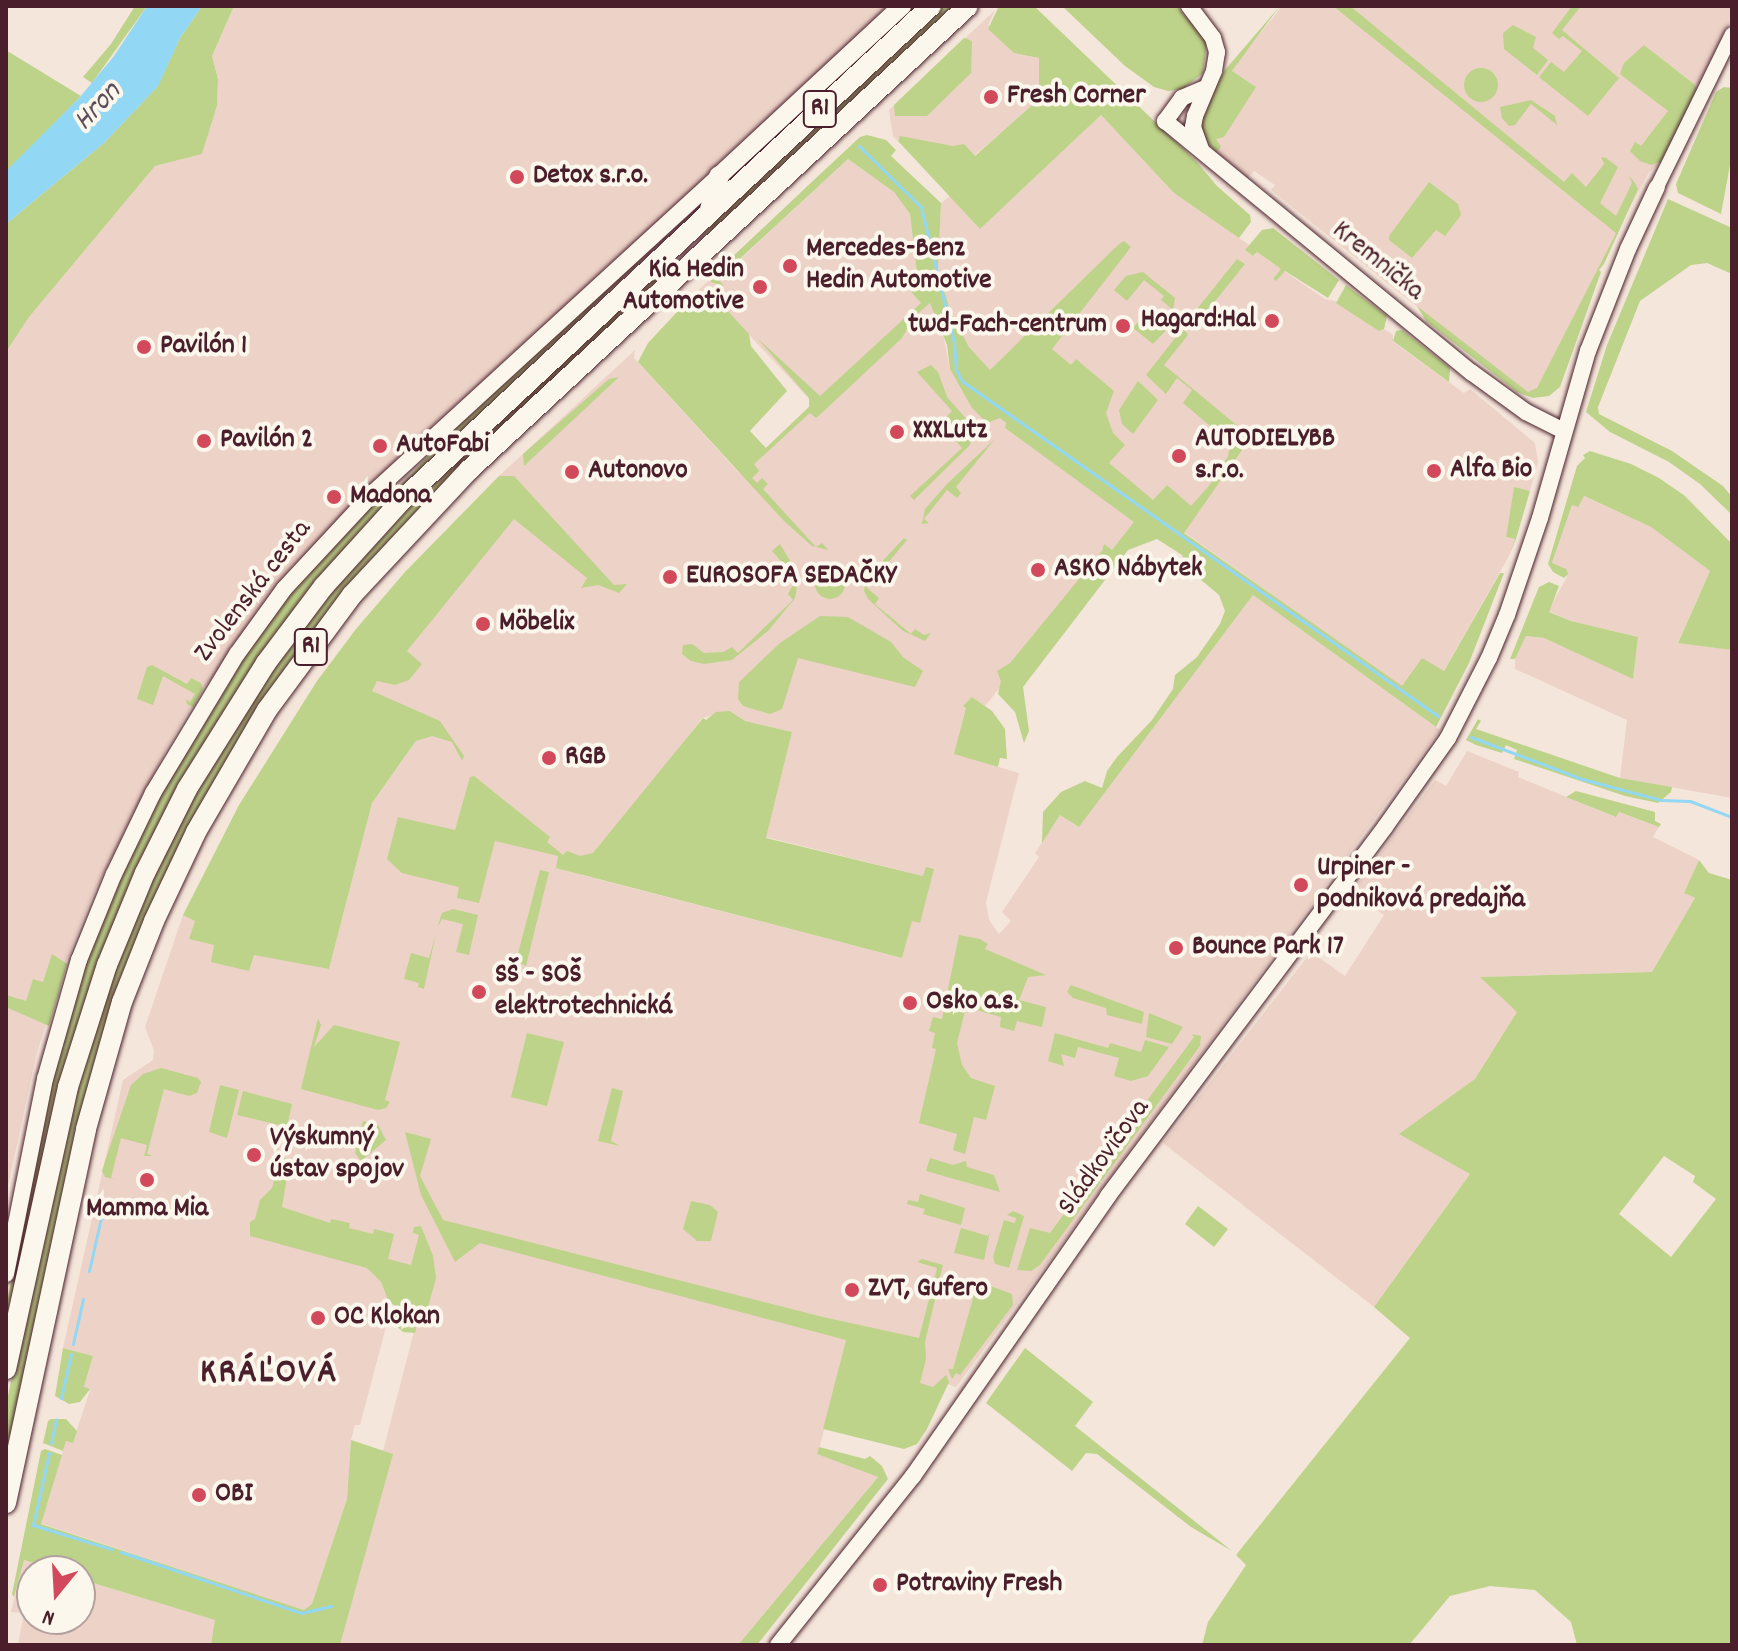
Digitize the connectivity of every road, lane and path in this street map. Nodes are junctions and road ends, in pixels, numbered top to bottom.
1 (902, 6) edge
2 (931, 6) edge
3 (968, 6) edge
4 (1189, 6) edge
5 (1732, 34) edge
6 (1205, 88) junction
7 (1204, 155) junction
8 (719, 176) junction
9 (1657, 187) joint
10 (709, 213) junction
11 (1564, 431) junction
12 (6, 1274) edge
13 (6, 1369) edge
14 (6, 1503) edge
15 (778, 1645) edge

1 - 8 main road, Zvolenská cesta
2 - 10 highway, R1
3 - 14 highway, R1
4 - 6 main road
5 - 9 street
6 - 7 main road
6 - 7 main road, Kremnička
7 - 11 main road, Kremnička
8 - 10 highway
8 - 12 main road, Zvolenská cesta
9 - 11 main road
10 - 13 highway, R1
11 - 15 main road, Sládkovičova

